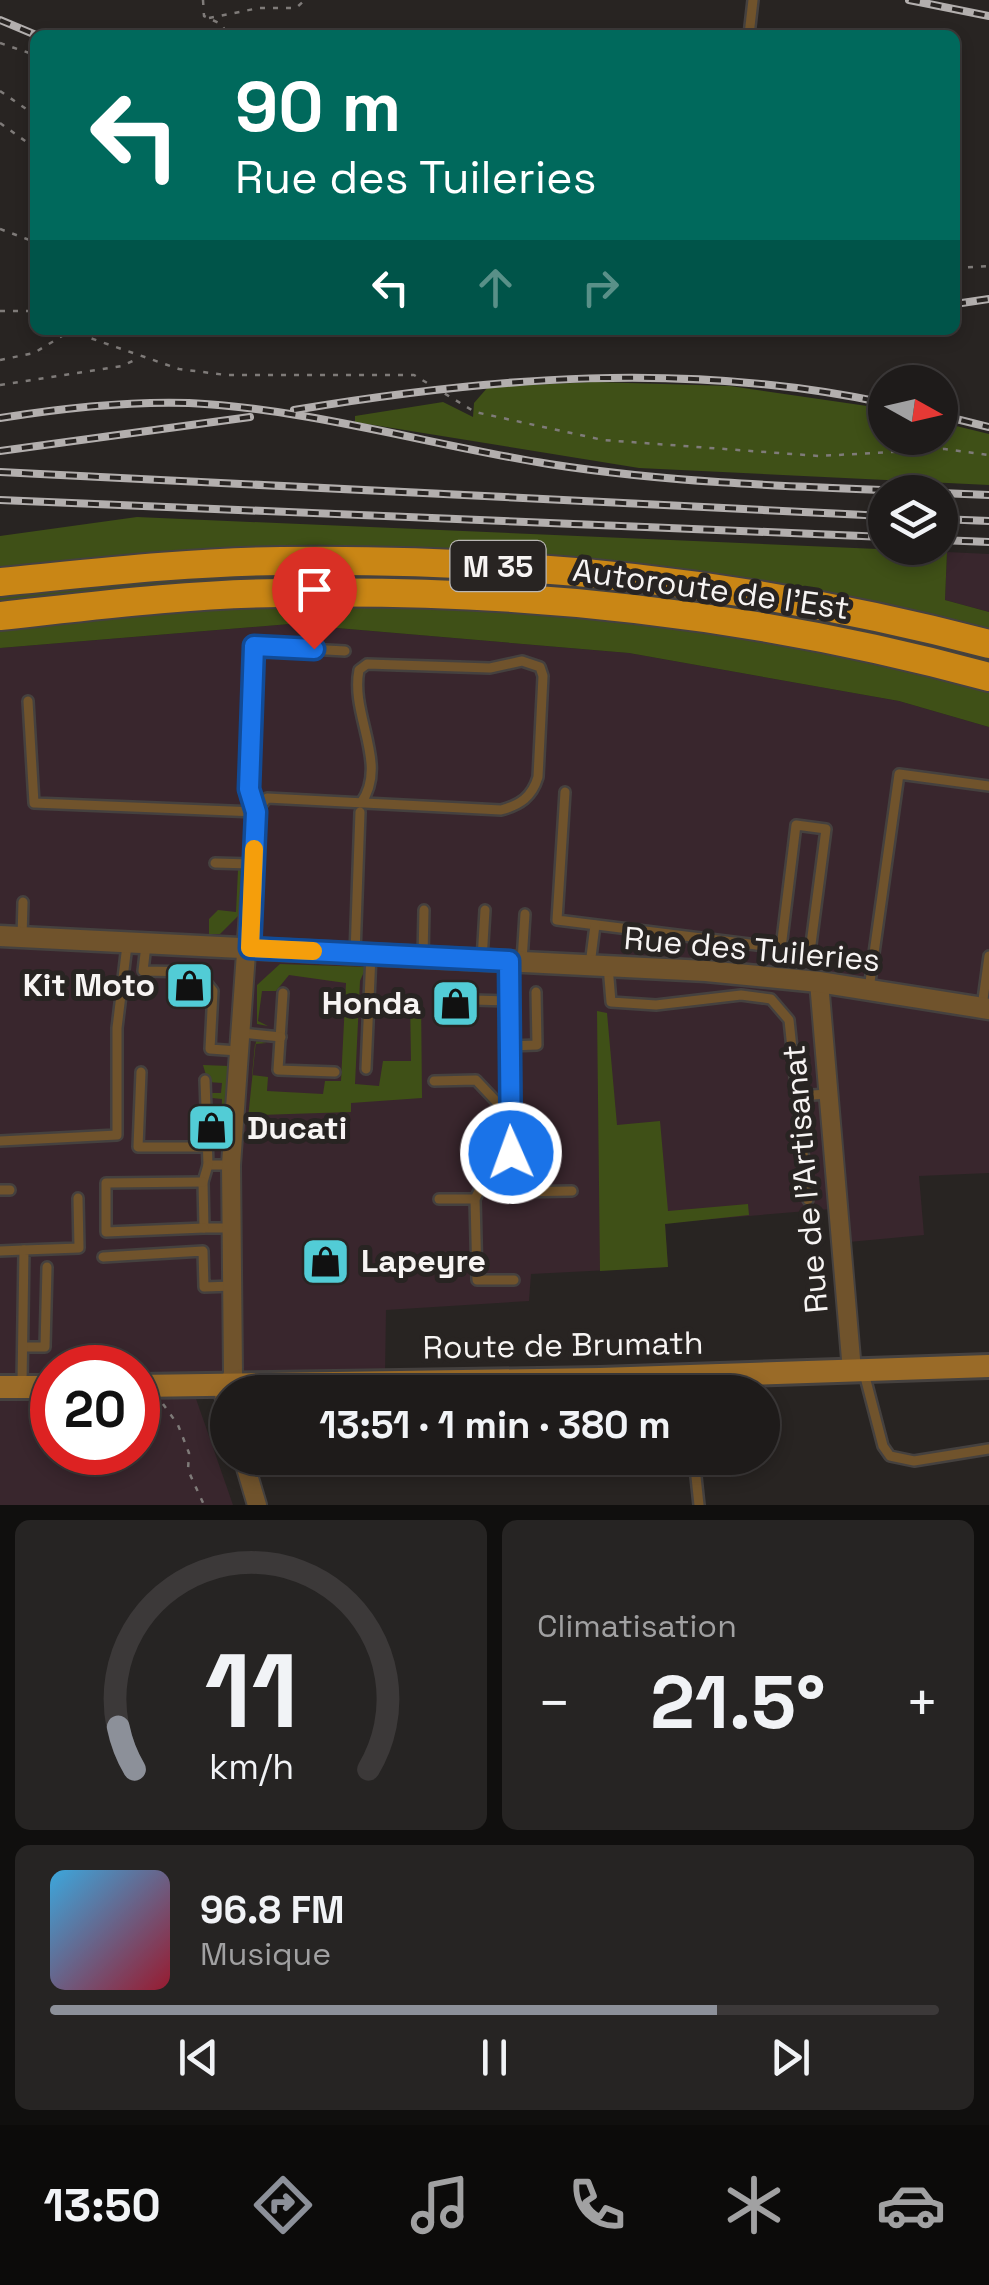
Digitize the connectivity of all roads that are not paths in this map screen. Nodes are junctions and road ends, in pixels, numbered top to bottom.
1 (752, 0) edge
2 (749, 30) edge
3 (0, 582) edge
4 (0, 616) edge
5 (989, 644) edge
6 (345, 651) dead end
7 (989, 677) edge
8 (28, 701) dead end
9 (989, 786) edge
10 (565, 792) dead end
11 (361, 808) junction
12 (256, 812) junction
13 (215, 863) dead end
14 (254, 864) junction
15 (22, 902) dead end
16 (424, 910) dead end
17 (485, 910) dead end
18 (525, 914) dead end
19 (596, 925) junction
20 (0, 936) edge
21 (22, 936) junction
22 (137, 942) junction
23 (250, 948) junction
24 (781, 948) junction
25 (810, 952) junction
26 (363, 954) junction
27 (989, 956) edge
28 (423, 957) junction
29 (482, 960) junction
30 (516, 962) junction
31 (600, 966) junction
32 (813, 981) junction
33 (869, 989) junction
34 (536, 992) dead end
35 (283, 993) dead end
36 (474, 1000) dead end
37 (509, 1001) junction
38 (986, 1008) edge
39 (281, 1037) junction
40 (242, 1042) junction
41 (509, 1046) junction
42 (366, 1069) dead end
43 (140, 1072) dead end
44 (335, 1072) dead end
45 (205, 1080) dead end
46 (434, 1082) dead end
47 (828, 1094) junction
48 (797, 1096) junction
49 (509, 1114) junction
50 (0, 1141) edge
51 (204, 1147) junction
52 (208, 1164) junction
53 (231, 1165) junction
54 (203, 1182) junction
55 (572, 1191) dead end
56 (78, 1198) dead end
57 (475, 1199) junction
58 (439, 1200) dead end
59 (808, 1200) dead end
60 (204, 1228) junction
61 (232, 1228) junction
62 (0, 1250) edge
63 (24, 1250) junction
64 (102, 1256) dead end
65 (47, 1267) dead end
66 (514, 1280) dead end
67 (233, 1286) junction
68 (23, 1347) junction
69 (989, 1366) edge
70 (858, 1370) junction
71 (233, 1375) edge
72 (753, 1375) edge
73 (11, 1387) edge
74 (160, 1389) edge
75 (210, 1397) edge
76 (989, 1449) edge
77 (249, 1475) edge
78 (252, 1475) edge
79 (696, 1475) edge
80 (258, 1505) edge
81 (272, 1505) edge
82 (699, 1505) edge

1 - 2 lane
3 - 5 highway, Autoroute de l’Est / M 35
4 - 7 highway, Autoroute de l’Est / M 35
6 - 12 lane
8 - 12 lane
9 - 33 lane
10 - 19 lane
11 - 11 lane
11 - 12 lane
11 - 26 lane
12 - 14 street
13 - 14 lane
14 - 23 street
15 - 21 lane
16 - 28 lane
17 - 29 lane
18 - 30 lane
19 - 24 lane
19 - 31 lane
20 - 21 street, Rue des Tuileries
21 - 22 street, Rue des Tuileries
22 - 23 street, Rue des Tuileries
22 - 40 lane
22 - 50 lane
23 - 26 street, Rue des Tuileries
23 - 40 street
24 - 25 lane
24 - 25 lane
25 - 32 lane
26 - 28 street, Rue des Tuileries
26 - 42 lane
27 - 38 lane
28 - 29 street, Rue des Tuileries
29 - 30 street, Rue des Tuileries
30 - 31 street, Rue des Tuileries
30 - 37 street
31 - 32 street, Rue des Tuileries
31 - 48 lane
32 - 33 street, Rue des Tuileries
32 - 47 street, Rue de l'Artisanat
33 - 38 street, Rue des Tuileries
34 - 41 lane
35 - 39 lane
36 - 37 lane
37 - 41 street
39 - 40 lane
39 - 44 lane
40 - 53 street
41 - 49 street
43 - 51 lane
45 - 51 lane
46 - 49 lane
47 - 48 lane
47 - 70 street, Rue de l'Artisanat
48 - 59 lane
49 - 55 lane
49 - 57 lane
51 - 52 lane
52 - 53 lane
52 - 54 lane
53 - 61 street
54 - 60 lane
54 - 60 lane
56 - 63 lane
57 - 58 lane
57 - 66 lane
60 - 61 lane
61 - 67 street
62 - 63 lane
63 - 68 lane
64 - 67 lane
65 - 68 lane
67 - 71 street
68 - 73 lane
69 - 70 main road, Route de Brumath
70 - 72 main road, Route de Brumath
70 - 76 lane
74 - 75 main road, Route de Brumath
77 - 80 street
78 - 81 street
79 - 82 lane

